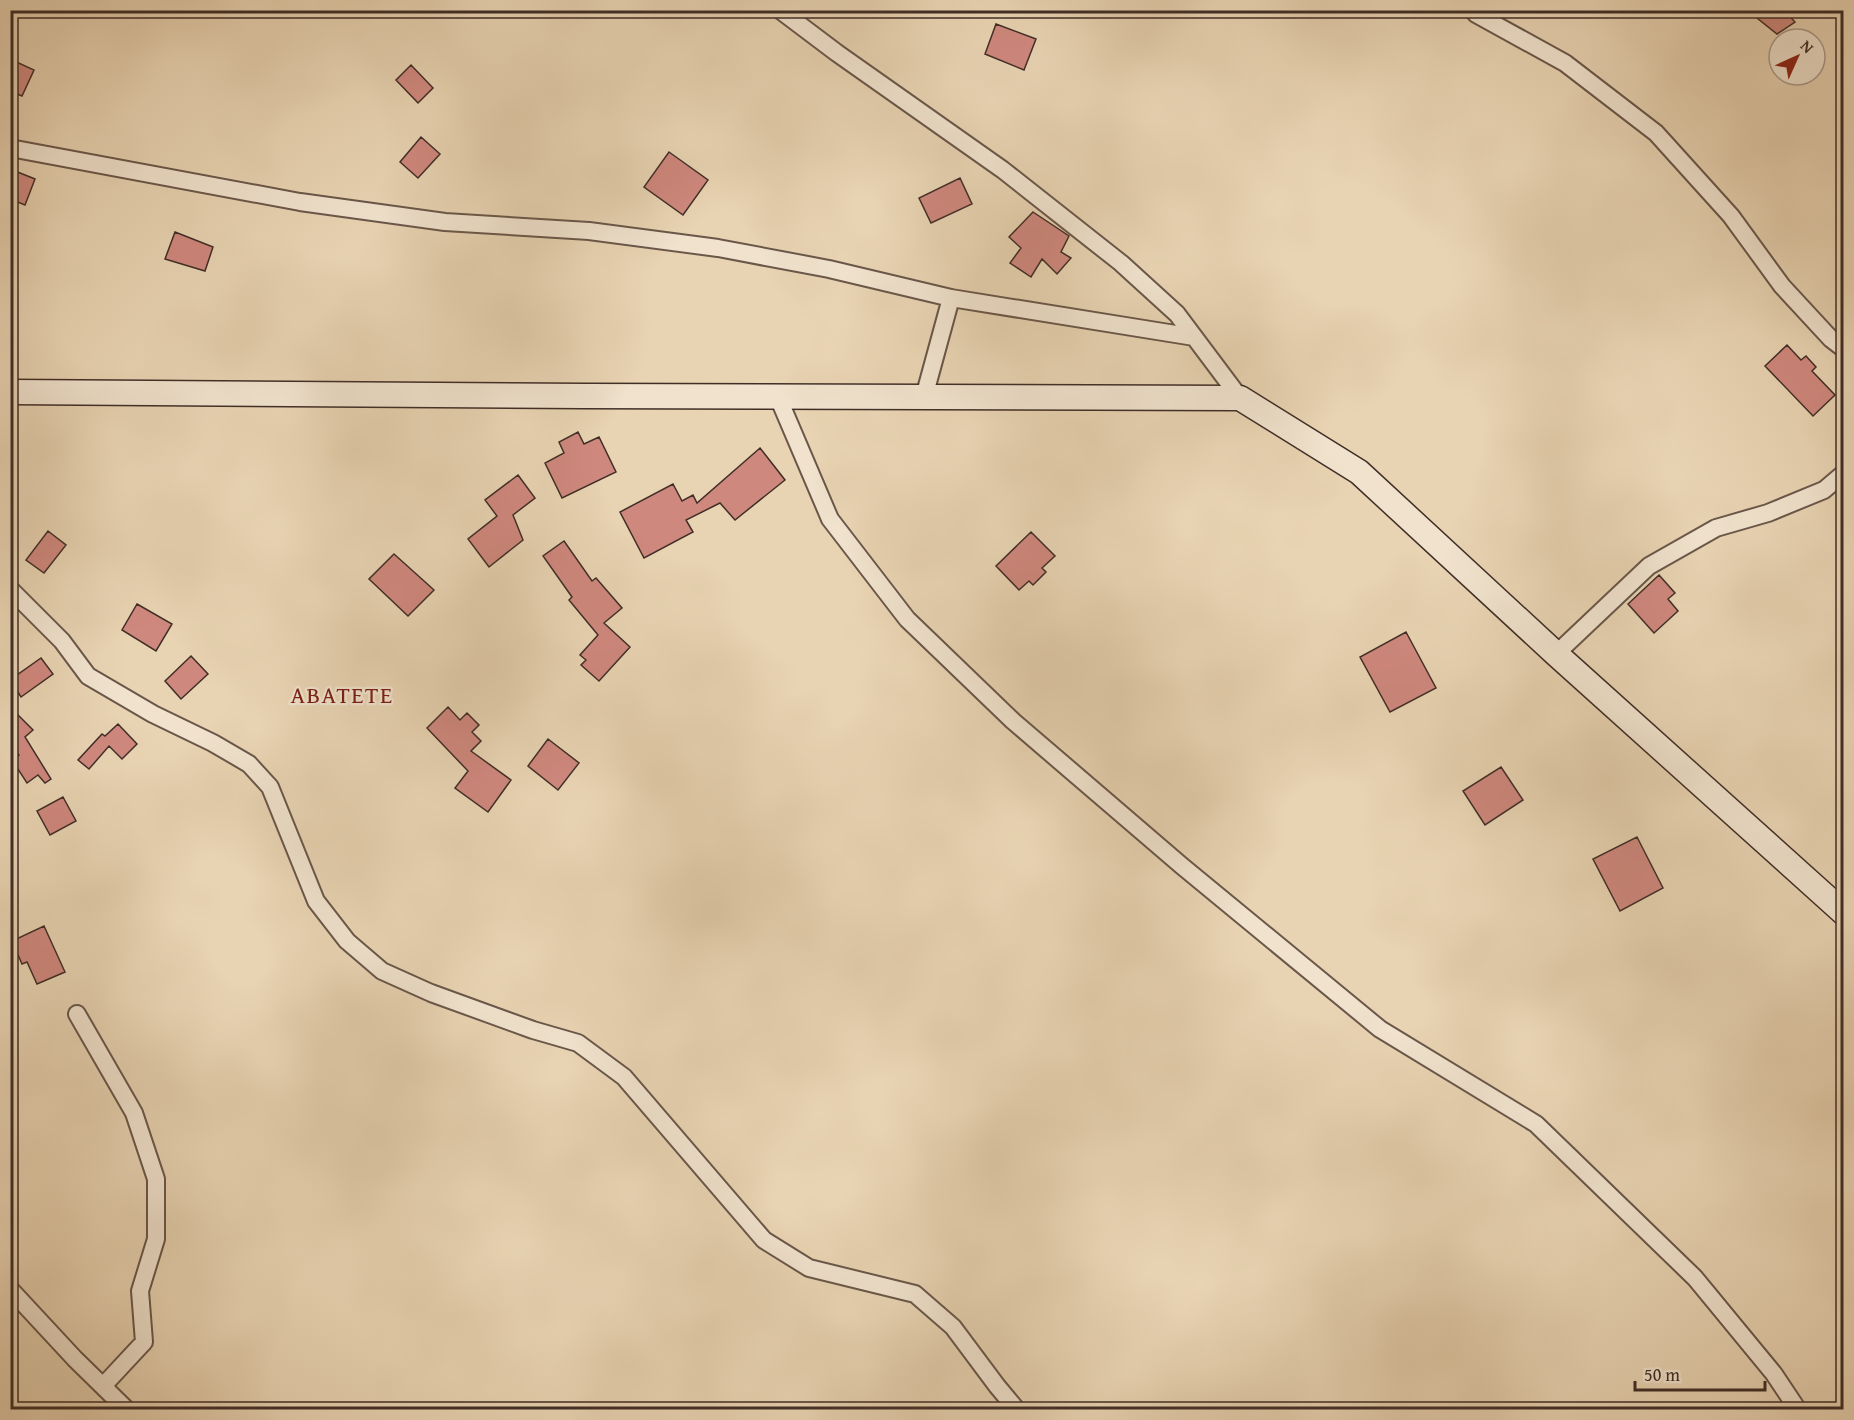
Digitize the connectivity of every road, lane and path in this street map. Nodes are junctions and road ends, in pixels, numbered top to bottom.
1 (780, 10) edge
2 (1473, 10) edge
3 (10, 148) edge
4 (951, 298) junction
5 (1194, 337) junction
6 (1844, 349) edge
7 (10, 392) edge
8 (778, 397) junction
9 (924, 397) junction
10 (1240, 398) junction
11 (1844, 473) edge
12 (10, 589) edge
13 (1556, 654) junction
14 (1844, 913) edge
15 (77, 1014) dead end
16 (10, 1289) edge
17 (103, 1386) junction
18 (127, 1410) edge
19 (1017, 1410) edge
20 (1798, 1410) edge

1 - 5 street
2 - 6 street
3 - 4 street
4 - 5 street
4 - 9 street
5 - 10 street
7 - 8 main road
8 - 9 main road
8 - 20 street
9 - 10 main road
10 - 13 main road
11 - 13 street
12 - 19 street
13 - 14 main road
15 - 17 street
16 - 17 street
17 - 18 street

